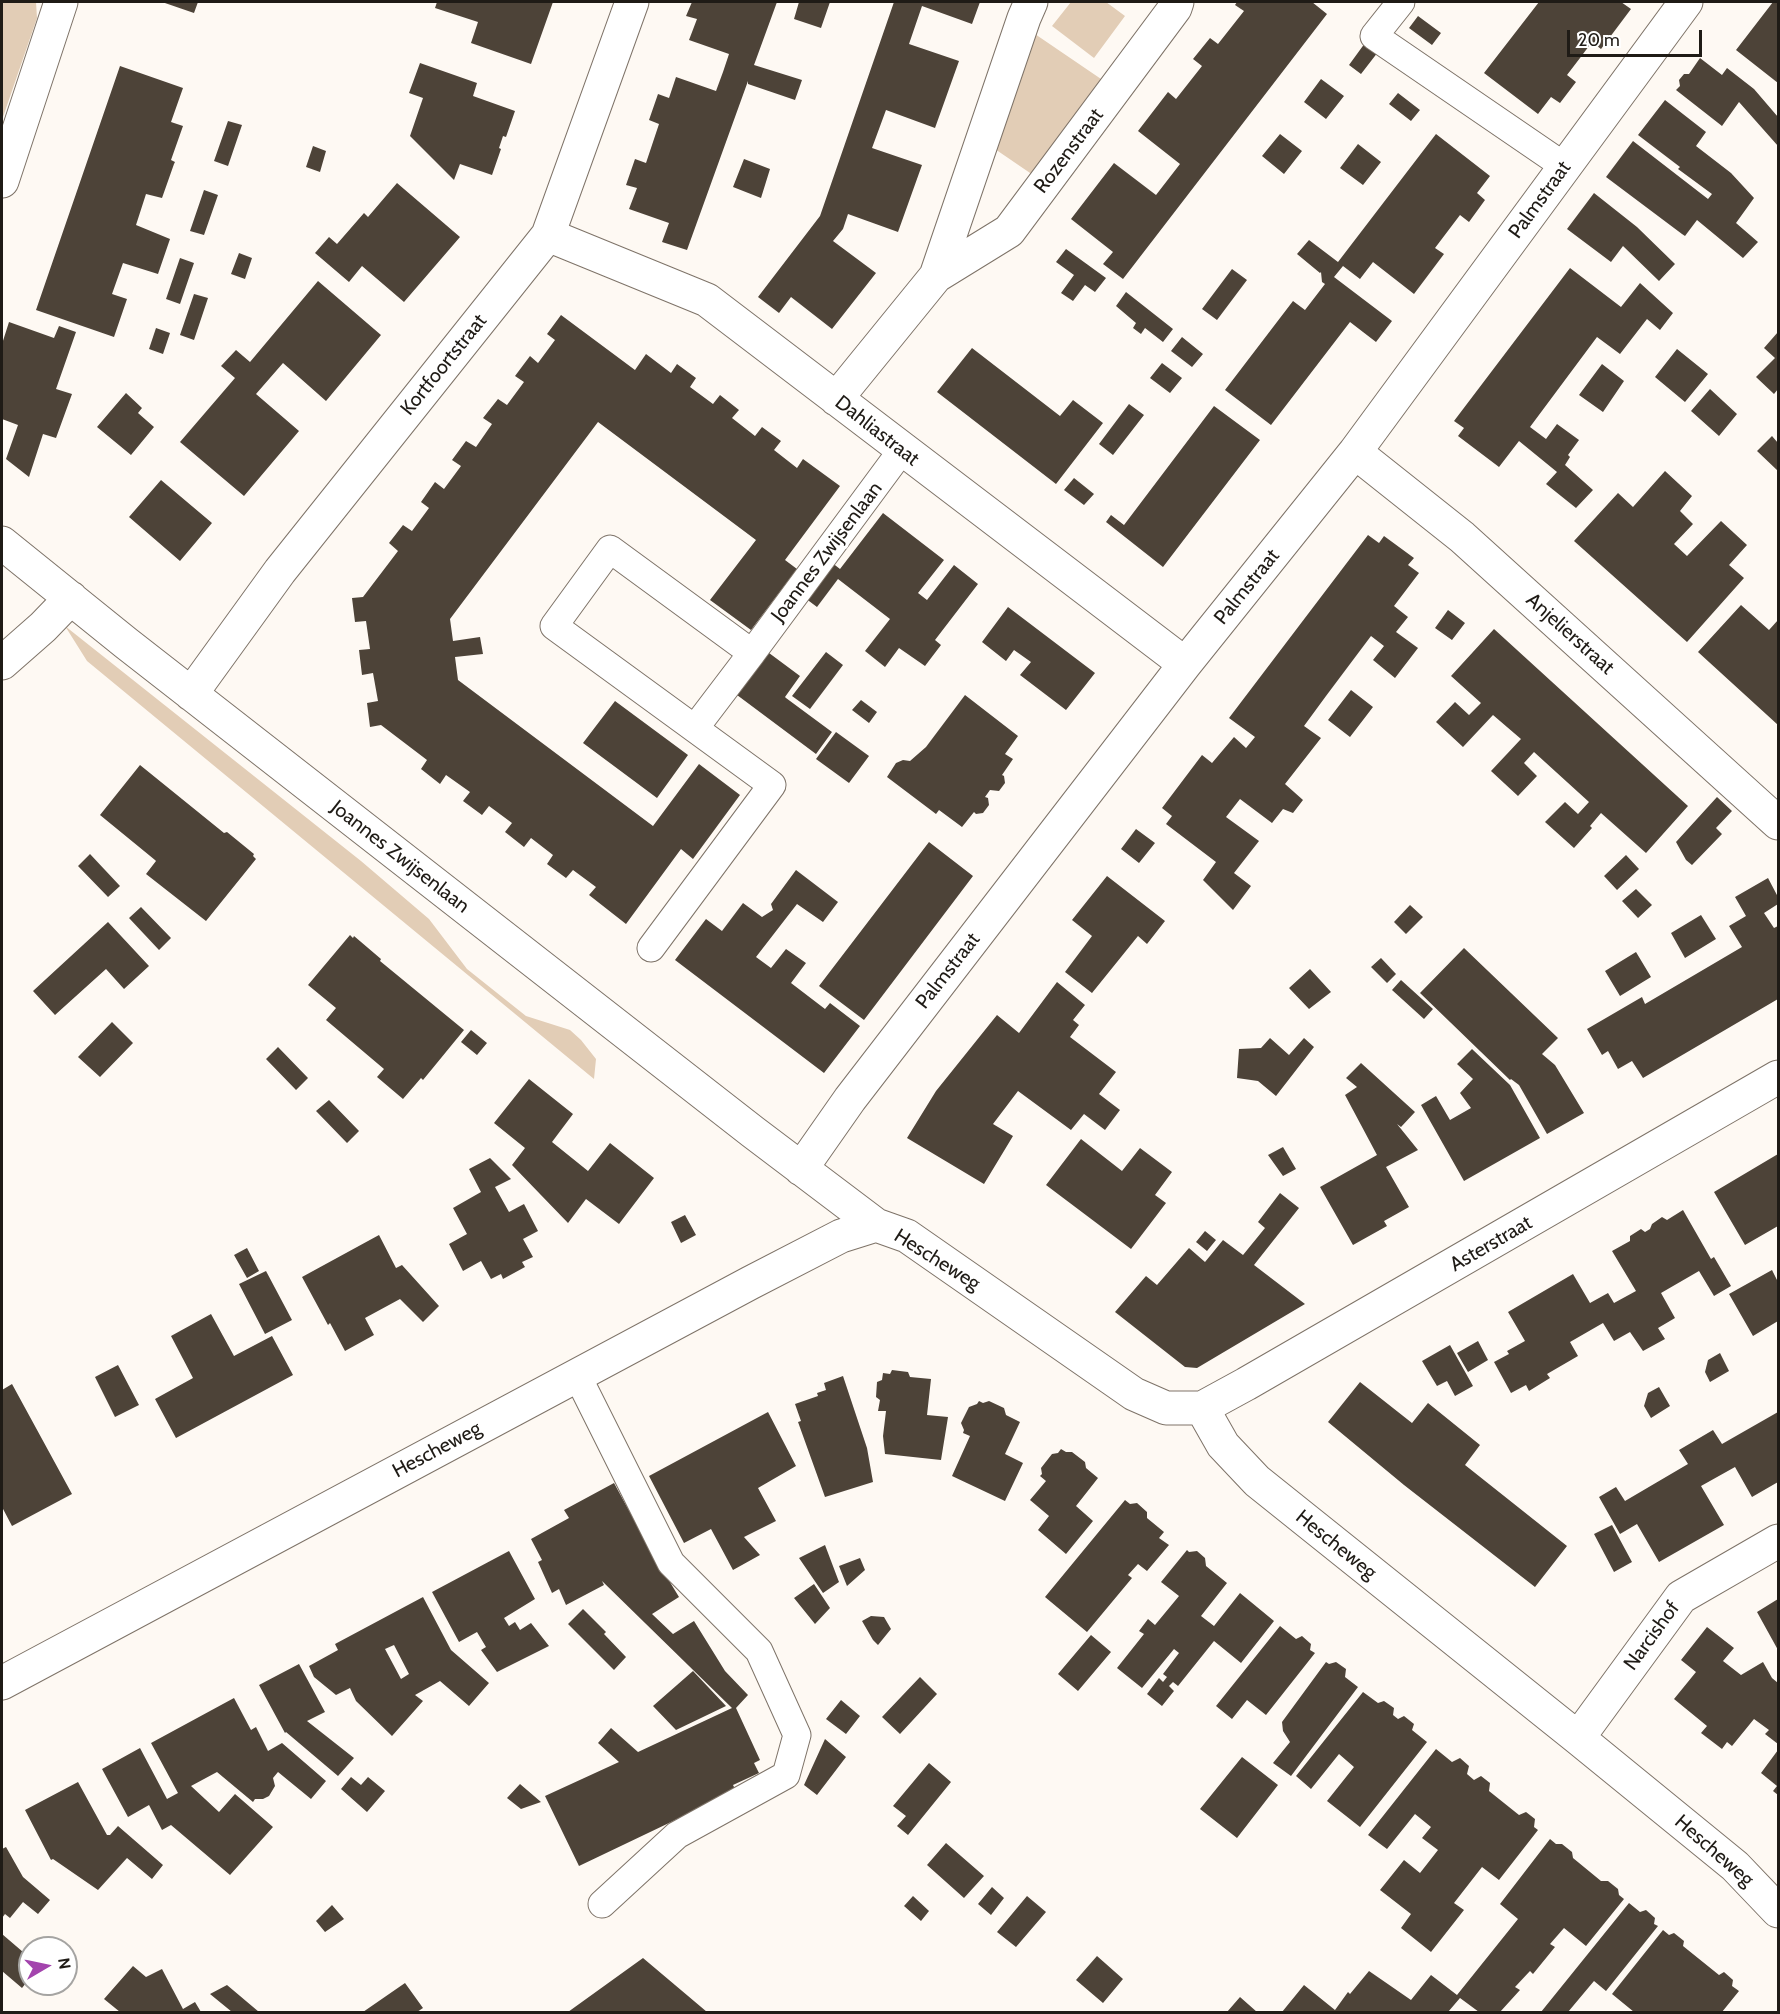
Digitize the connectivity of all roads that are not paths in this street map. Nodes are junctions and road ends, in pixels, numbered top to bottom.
1 (61, 2) edge
2 (632, 2) edge
3 (1031, 2) edge
4 (1177, 2) edge
5 (1401, 2) edge
6 (1686, 2) edge
7 (1564, 166) junction
8 (2, 180) edge
9 (548, 235) junction
10 (936, 276) junction
11 (836, 399) junction
12 (902, 450) junction
13 (1355, 452) junction
14 (2, 543) edge
15 (70, 598) junction
16 (752, 653) junction
17 (2, 663) edge
18 (1185, 664) junction
19 (191, 694) junction
20 (695, 728) junction
21 (1779, 823) edge
22 (651, 948) dead end
23 (1779, 1077) edge
24 (801, 1169) junction
25 (876, 1225) junction
26 (577, 1375) junction
27 (1202, 1408) junction
28 (1779, 1541) edge
29 (2, 1683) edge
30 (1578, 1738) junction
31 (602, 1904) dead end
32 (1779, 1911) edge

1 - 8 street
2 - 9 street, Kortfoortstraat
3 - 10 street, Rozenstraat
4 - 10 street, Rozenstraat
5 - 7 lane
6 - 7 street, Palmstraat
7 - 13 street, Palmstraat
9 - 11 street, Dahliastraat
9 - 19 street, Kortfoortstraat
10 - 11 street, Rozenstraat
11 - 12 street, Dahliastraat
12 - 16 lane, Joannes Zwijsenlaan
12 - 18 street, Dahliastraat
13 - 18 street, Palmstraat
13 - 21 street, Anjelierstraat
14 - 15 street, Joannes Zwijsenlaan
15 - 17 street
15 - 19 street, Joannes Zwijsenlaan
16 - 20 lane, Joannes Zwijsenlaan
16 - 20 lane
18 - 24 street, Palmstraat
19 - 24 street, Joannes Zwijsenlaan
20 - 22 lane
23 - 27 street, Asterstraat
24 - 25 street, Hescheweg
25 - 26 street, Hescheweg
25 - 27 street, Hescheweg
26 - 29 street, Hescheweg
26 - 31 lane
27 - 30 street, Hescheweg
28 - 30 street, Narcishof
30 - 32 street, Hescheweg

